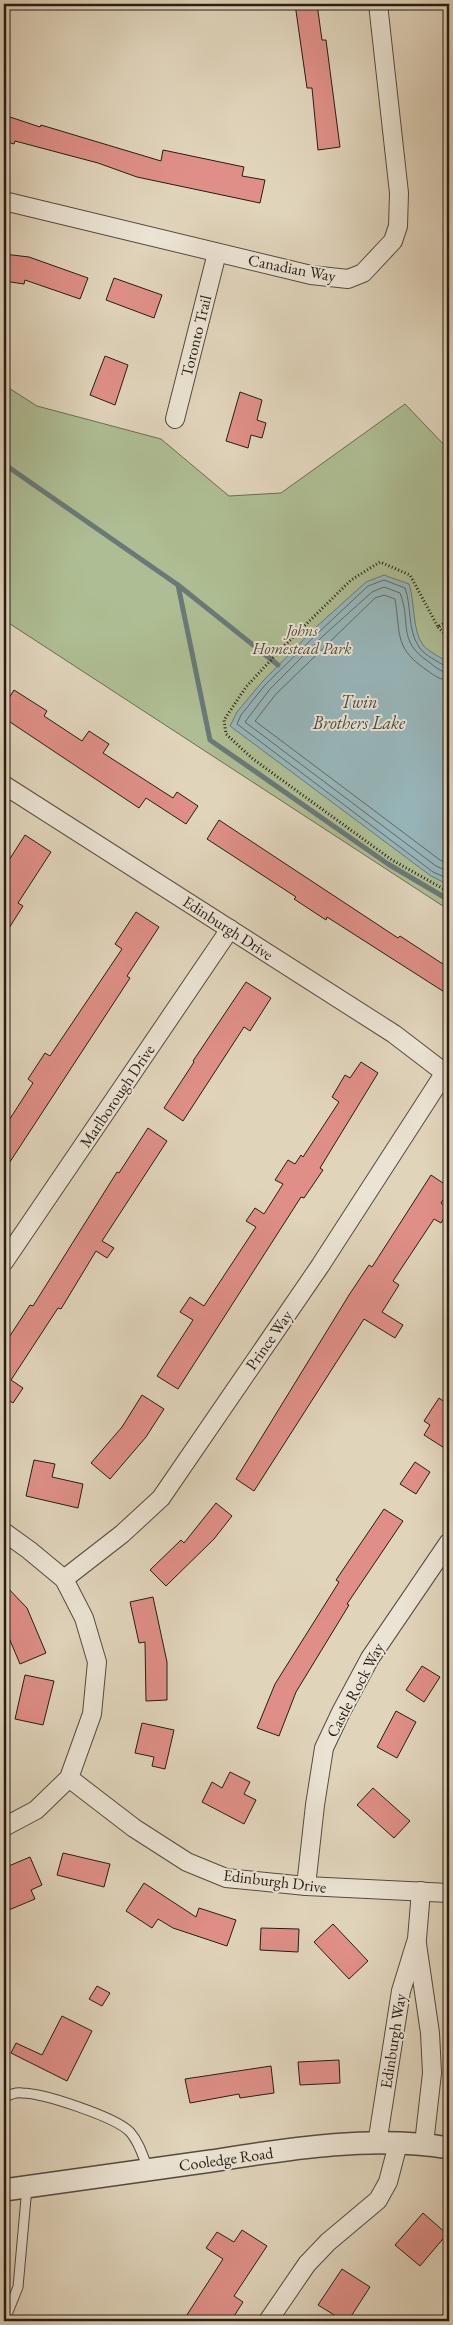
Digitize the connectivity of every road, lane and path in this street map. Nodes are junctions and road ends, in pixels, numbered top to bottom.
1 (378, 4) edge
2 (4, 201) edge
3 (217, 253) junction
4 (175, 419) dead end
5 (449, 620) edge
6 (438, 627) junction
7 (449, 638) edge
8 (5, 789) edge
9 (449, 892) edge
10 (230, 929) junction
11 (447, 1075) edge
12 (4, 1262) edge
13 (4, 1532) edge
14 (449, 1542) edge
15 (64, 1579) junction
16 (70, 1778) junction
17 (4, 1827) edge
18 (306, 1886) junction
19 (421, 1892) junction
20 (449, 1893) edge
21 (417, 1939) junction
22 (4, 2098) edge
23 (387, 2144) junction
24 (424, 2144) junction
25 (449, 2148) edge
26 (148, 2169) junction
27 (27, 2187) junction
28 (4, 2190) edge
29 (8, 2312) dead end
30 (268, 2321) edge

1 - 3 street, Canadian Way
2 - 3 street, Canadian Way
3 - 4 street, Toronto Trail
5 - 6 path
6 - 7 path
6 - 9 path
8 - 10 street, Edinburgh Drive
10 - 11 street, Edinburgh Drive
10 - 12 street, Marlborough Drive
11 - 15 street, Prince Way
13 - 15 street
14 - 18 street, Castle Rock Way
15 - 16 street
16 - 17 street
16 - 18 street, Edinburgh Drive
18 - 19 street, Edinburgh Drive
19 - 20 street, Edinburgh Drive
19 - 21 street, Edinburgh Way
21 - 23 street, Edinburgh Way
21 - 24 street, Edinburgh Way
22 - 26 lane
23 - 24 street, Cooledge Road
23 - 26 street, Cooledge Road
23 - 30 street, Edinburgh Way
24 - 25 street, Cooledge Road
26 - 27 street, Cooledge Road
27 - 28 street, Cooledge Road
27 - 29 lane

